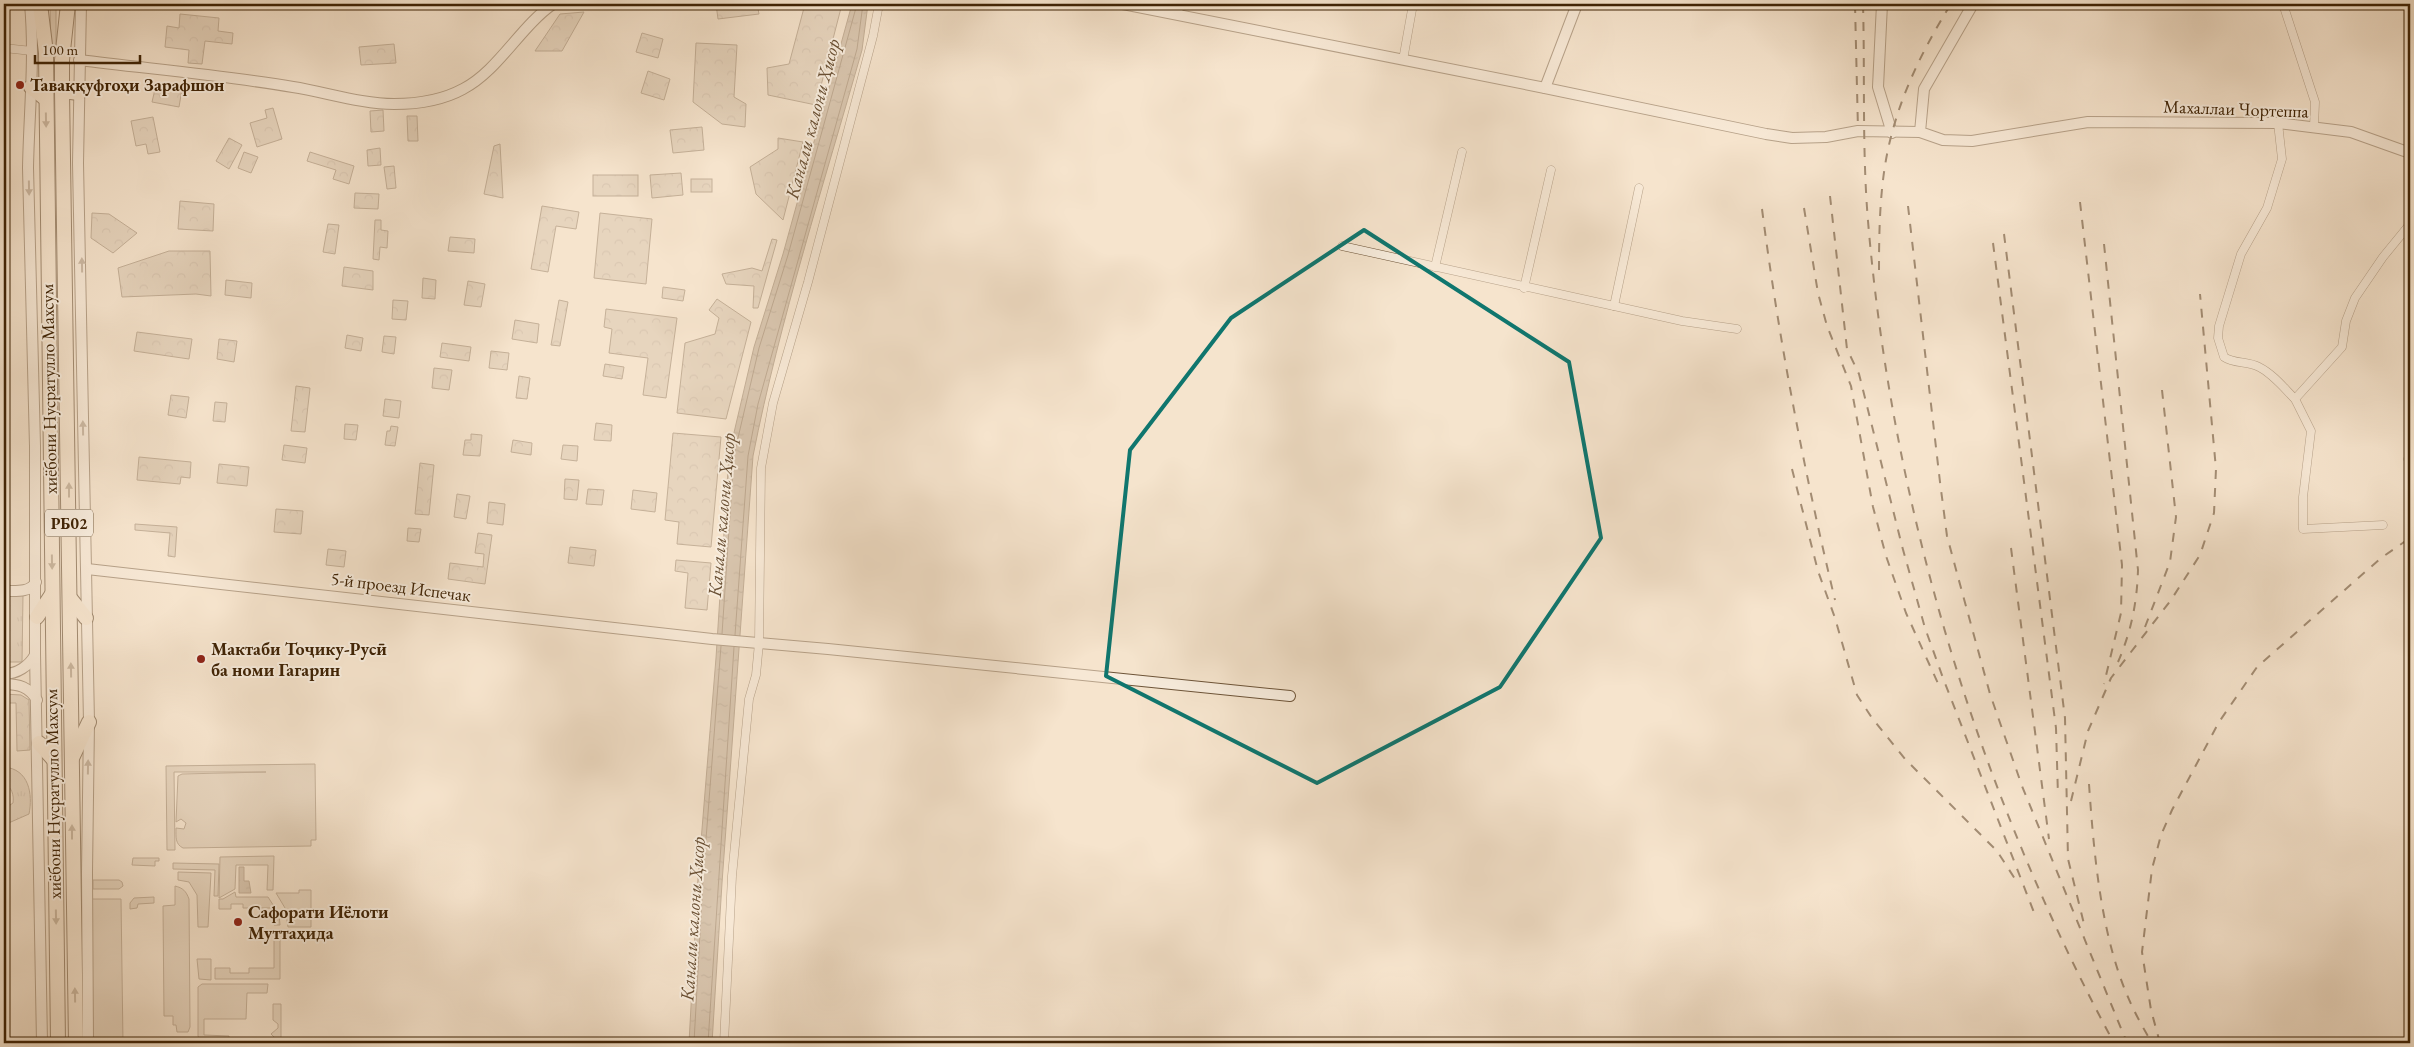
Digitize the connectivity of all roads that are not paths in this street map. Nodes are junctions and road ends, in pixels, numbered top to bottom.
1 (30, 4) edge
2 (40, 4) edge
3 (68, 4) edge
4 (81, 4) edge
5 (553, 4) edge
6 (879, 4) edge
7 (1123, 4) edge
8 (1180, 4) edge
9 (1413, 4) edge
10 (1577, 4) edge
11 (1882, 4) edge
12 (1973, 4) edge
13 (2283, 4) edge
14 (1178, 15) junction
15 (4, 48) edge
16 (32, 51) junction
17 (79, 60) junction
18 (1403, 60) junction
19 (31, 87) junction
20 (1545, 88) junction
21 (62, 91) junction
22 (79, 92) junction
23 (46, 100) junction
24 (2278, 123) junction
25 (2314, 127) junction
26 (1920, 132) junction
27 (1892, 133) junction
28 (1462, 152) dead end
29 (2410, 153) edge
30 (1551, 170) dead end
31 (1639, 188) dead end
32 (2410, 224) edge
33 (1342, 246) dead end
34 (1436, 268) junction
35 (1524, 288) junction
36 (1614, 306) junction
37 (1736, 329) dead end
38 (2295, 399) junction
39 (50, 440) junction
40 (68, 440) junction
41 (2383, 525) dead end
42 (87, 569) junction
43 (36, 582) junction
44 (4, 591) edge
45 (52, 594) junction
46 (70, 598) junction
47 (36, 617) junction
48 (86, 618) junction
49 (754, 643) junction
50 (35, 654) junction
51 (4, 674) edge
52 (4, 684) edge
53 (1290, 696) dead end
54 (38, 701) junction
55 (89, 722) junction
56 (38, 743) junction
57 (72, 759) junction
58 (54, 760) junction
59 (42, 1043) edge
60 (58, 1043) edge
61 (76, 1043) edge
62 (88, 1043) edge
63 (724, 1043) edge

1 - 16 street
2 - 23 highway, хиёбони Нусратулло Махсум / РБ02
3 - 21 highway, хиёбони Нусратулло Махсум / РБ02
4 - 17 street
5 - 17 street
6 - 49 street
7 - 14 street
8 - 14 street
9 - 18 street
10 - 20 street
11 - 27 street
12 - 26 street
13 - 25 street
14 - 18 street
15 - 16 street
16 - 19 street
17 - 22 street
18 - 20 street
19 - 23 highway
19 -> 43 street
20 - 27 street
21 - 22 highway
21 - 40 highway, хиёбони Нусратулло Махсум / РБ02
42 -> 22 street
23 -> 39 highway, хиёбони Нусратулло Махсум / РБ02
24 - 25 street, Махаллаи Чортеппа
24 - 26 street, Махаллаи Чортеппа
24 - 38 street
25 - 29 street, Махаллаи Чортеппа
26 - 27 street
28 - 34 street
30 - 35 street
31 - 36 street
32 - 38 street
33 - 34 street
34 - 35 street
35 - 36 street
36 - 37 street
38 - 41 street
39 - 40 highway
39 -> 45 highway, хиёбони Нусратулло Махсум / РБ02
46 -> 40 highway, хиёбони Нусратулло Махсум / РБ02
42 - 48 street
42 - 49 street, 5-й проезд Испечак
43 - 44 street
43 - 47 street
45 - 47 highway
45 - 58 highway, хиёбони Нусратулло Махсум / РБ02
46 - 48 highway
57 -> 46 highway, хиёбони Нусратулло Махсум / РБ02
47 - 50 street
48 - 55 street
49 - 53 street, 5-й проезд Испечак
49 - 63 street
50 - 51 street
50 - 54 street
52 - 54 street
54 - 56 street
55 - 57 highway
62 -> 55 street
56 - 58 highway
56 - 59 street
61 -> 57 highway, хиёбони Нусратулло Махсум / РБ02
58 -> 60 highway, хиёбони Нусратулло Махсум / РБ02

